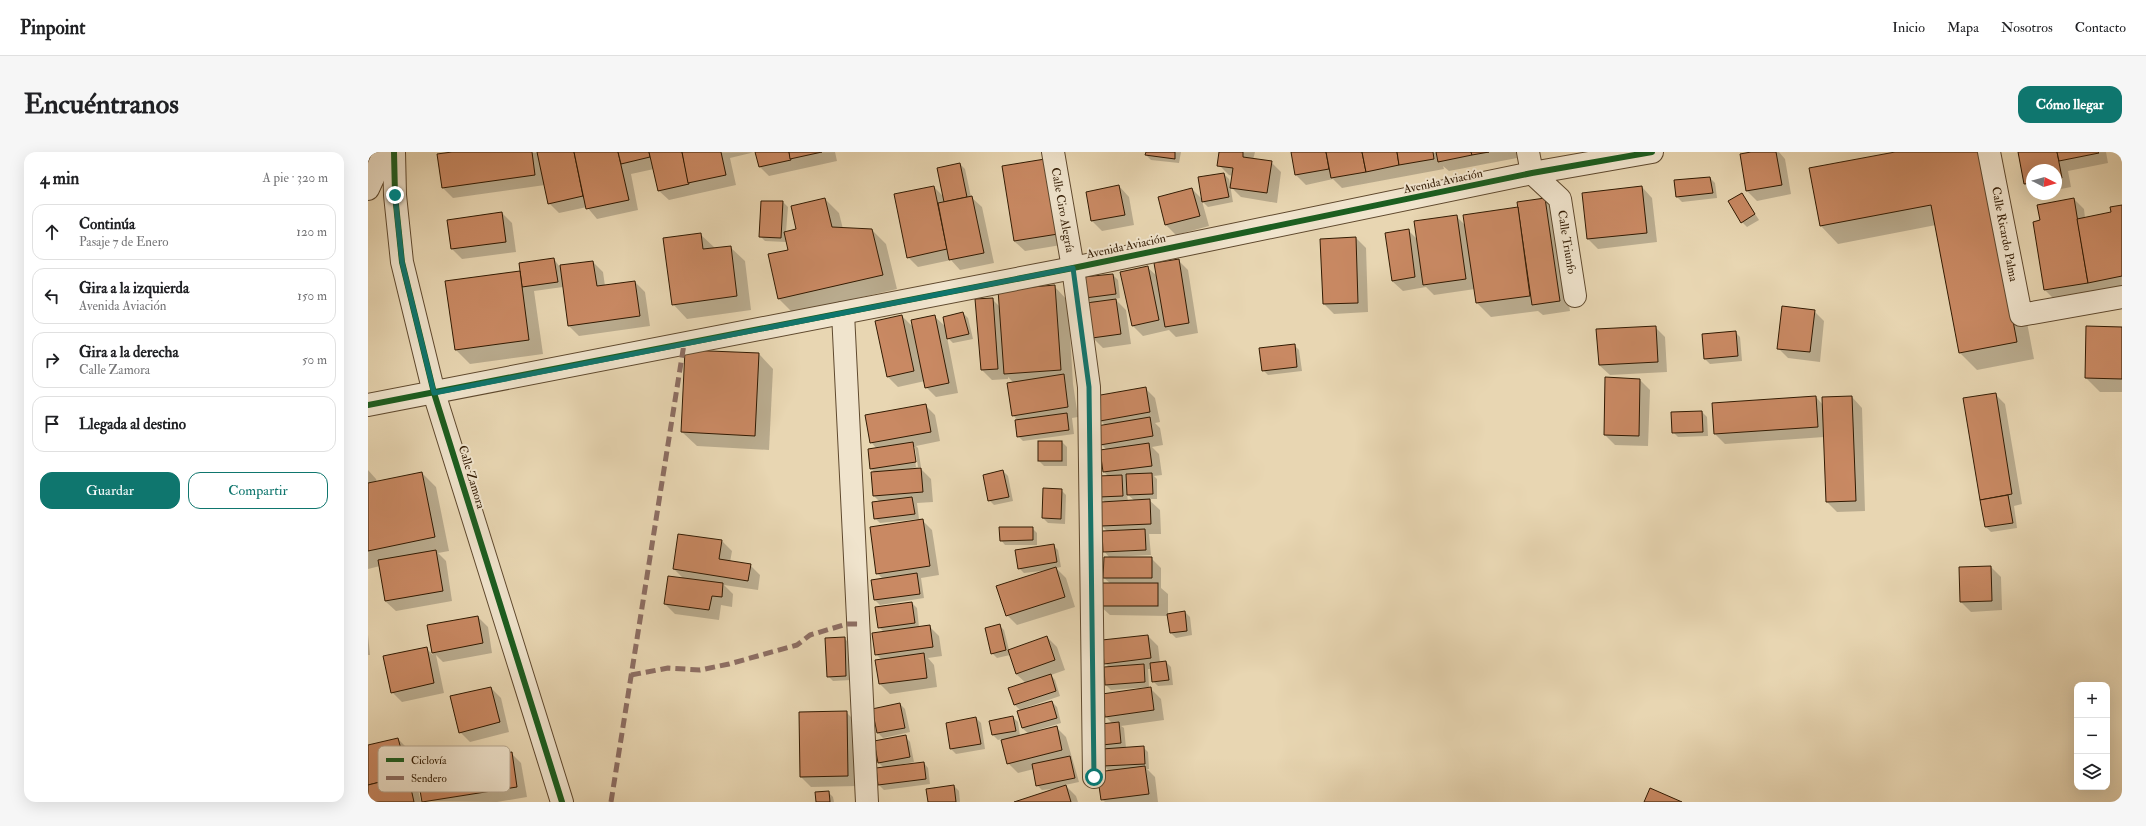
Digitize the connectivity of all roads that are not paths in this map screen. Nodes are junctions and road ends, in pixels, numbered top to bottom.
1 (385, 152) edge
2 (394, 152) edge
3 (1053, 152) edge
4 (1528, 152) edge
5 (1652, 152) edge
6 (1989, 152) edge
7 (1532, 173) junction
8 (368, 189) edge
9 (1073, 268) junction
10 (1575, 296) dead end
11 (2122, 297) edge
12 (843, 313) junction
13 (434, 393) junction
14 (368, 405) edge
15 (1094, 777) dead end
16 (562, 802) edge
17 (867, 802) edge

1 - 8 street
2 - 13 street, Calle Zamora
3 - 9 street, Calle Ciro Alegría
4 - 7 street
5 - 7 street, Avenida Aviación
6 - 11 street, Calle Ricardo Palma
7 - 9 street, Avenida Aviación
7 - 10 street, Calle Triunfo
9 - 12 street, Avenida Aviación
9 - 15 street, Calle Ciro Alegría
12 - 13 street, Avenida Aviación
12 - 17 street
13 - 14 street, Avenida Aviación
13 - 16 street, Calle Zamora

